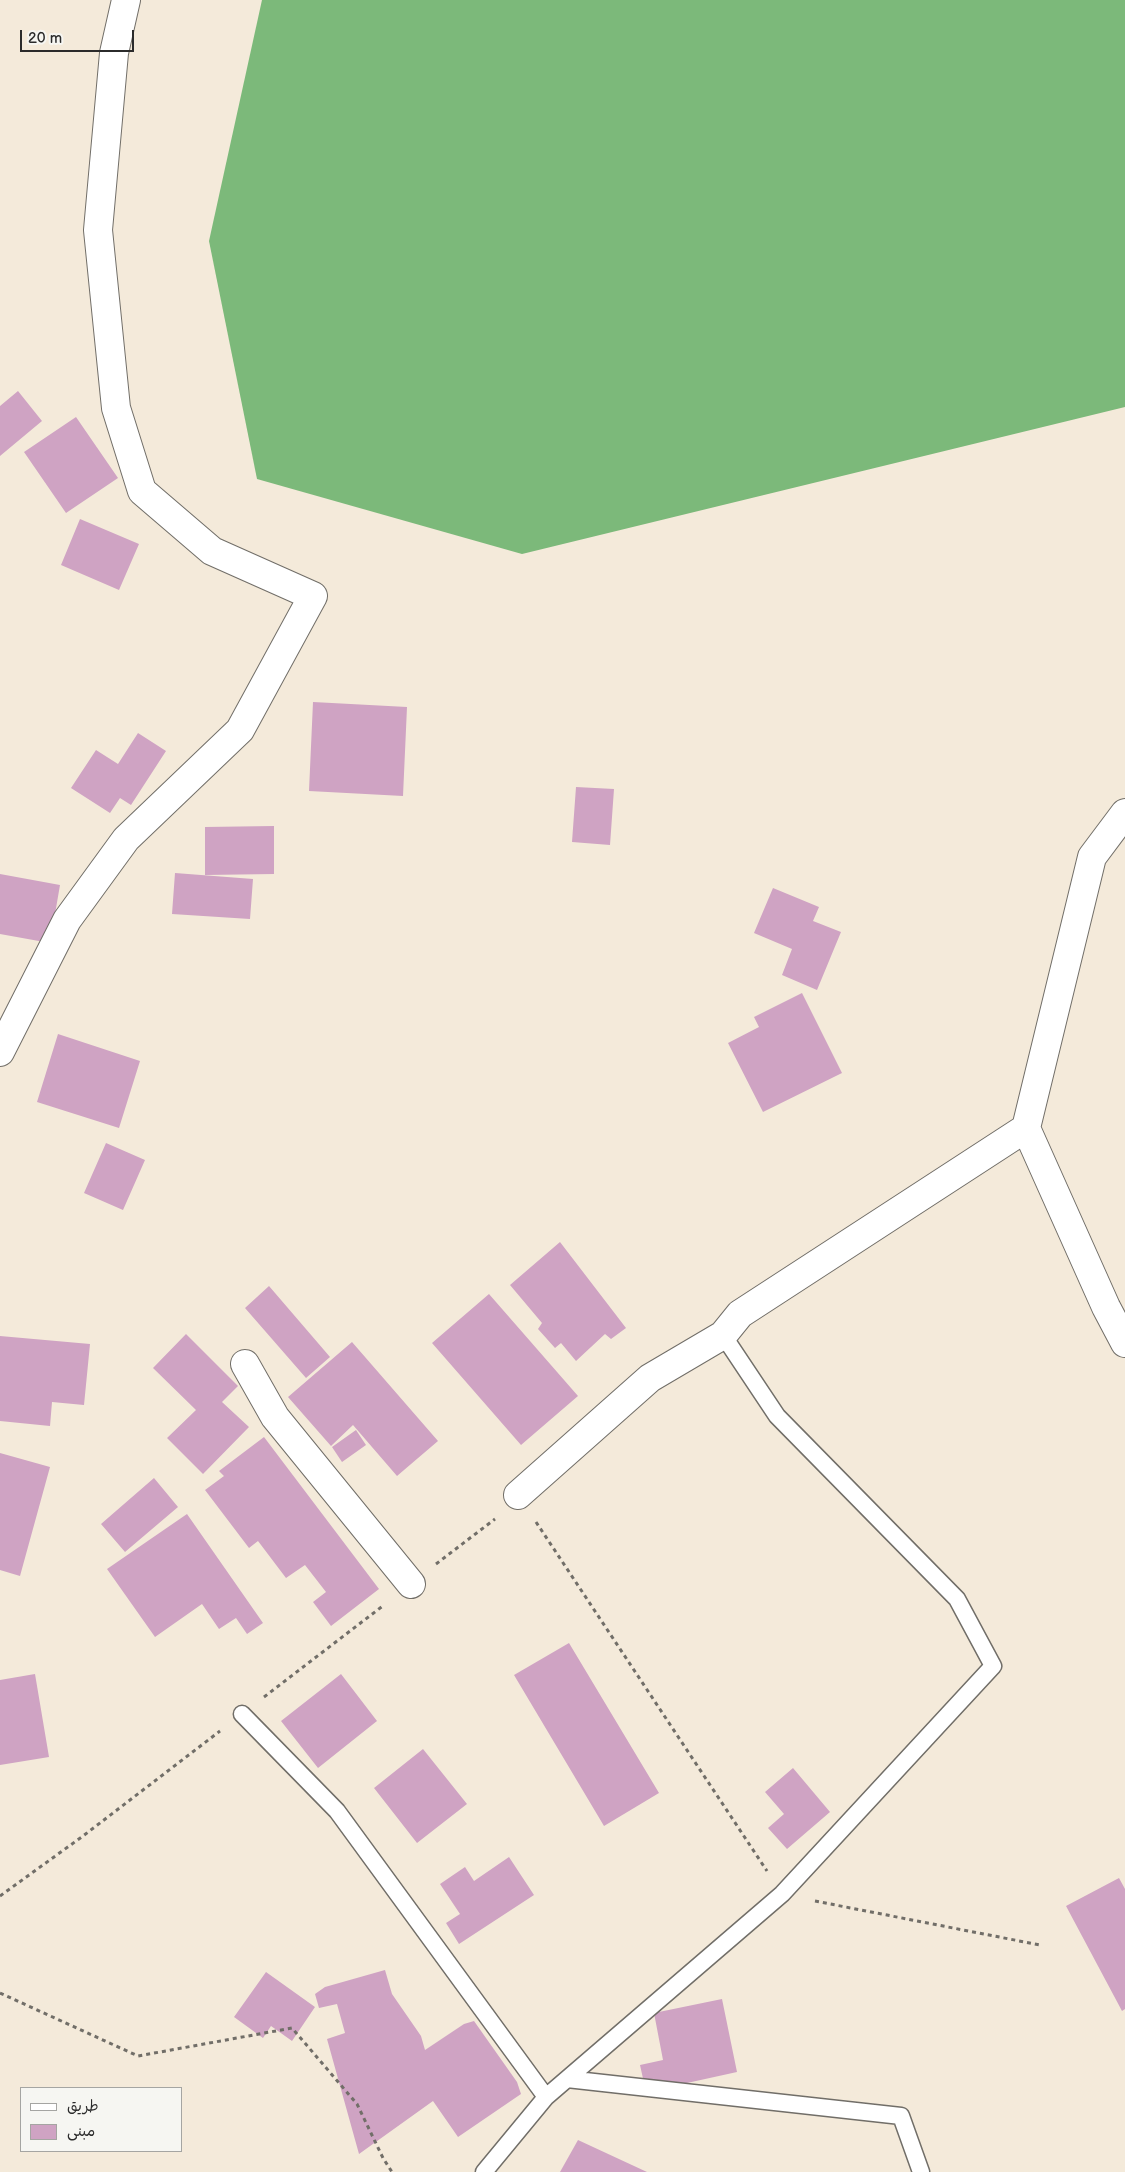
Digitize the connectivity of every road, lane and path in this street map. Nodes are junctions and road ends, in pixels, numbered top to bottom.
1 (126, 0) edge
2 (1125, 813) edge
3 (9, 1008) edge
4 (0, 1052) edge
5 (1026, 1128) junction
6 (723, 1335) junction
7 (1125, 1343) edge
8 (245, 1364) dead end
9 (518, 1495) junction
10 (411, 1584) junction
11 (242, 1714) junction
12 (782, 1894) junction
13 (0, 1896) edge
14 (1040, 1945) dead end
15 (0, 1993) edge
16 (566, 2079) junction
17 (546, 2097) junction
18 (392, 2172) edge
19 (484, 2172) edge
20 (921, 2172) edge

1 - 3 street
2 - 5 street
3 - 4 street
5 - 6 street
5 - 7 street
6 - 9 street
6 - 12 lane
8 - 10 street
9 - 10 path
9 - 12 path
10 - 11 path
11 - 13 path
11 - 17 lane
12 - 14 path
12 - 16 lane
15 - 18 path
16 - 17 lane
16 - 20 lane
17 - 19 lane

